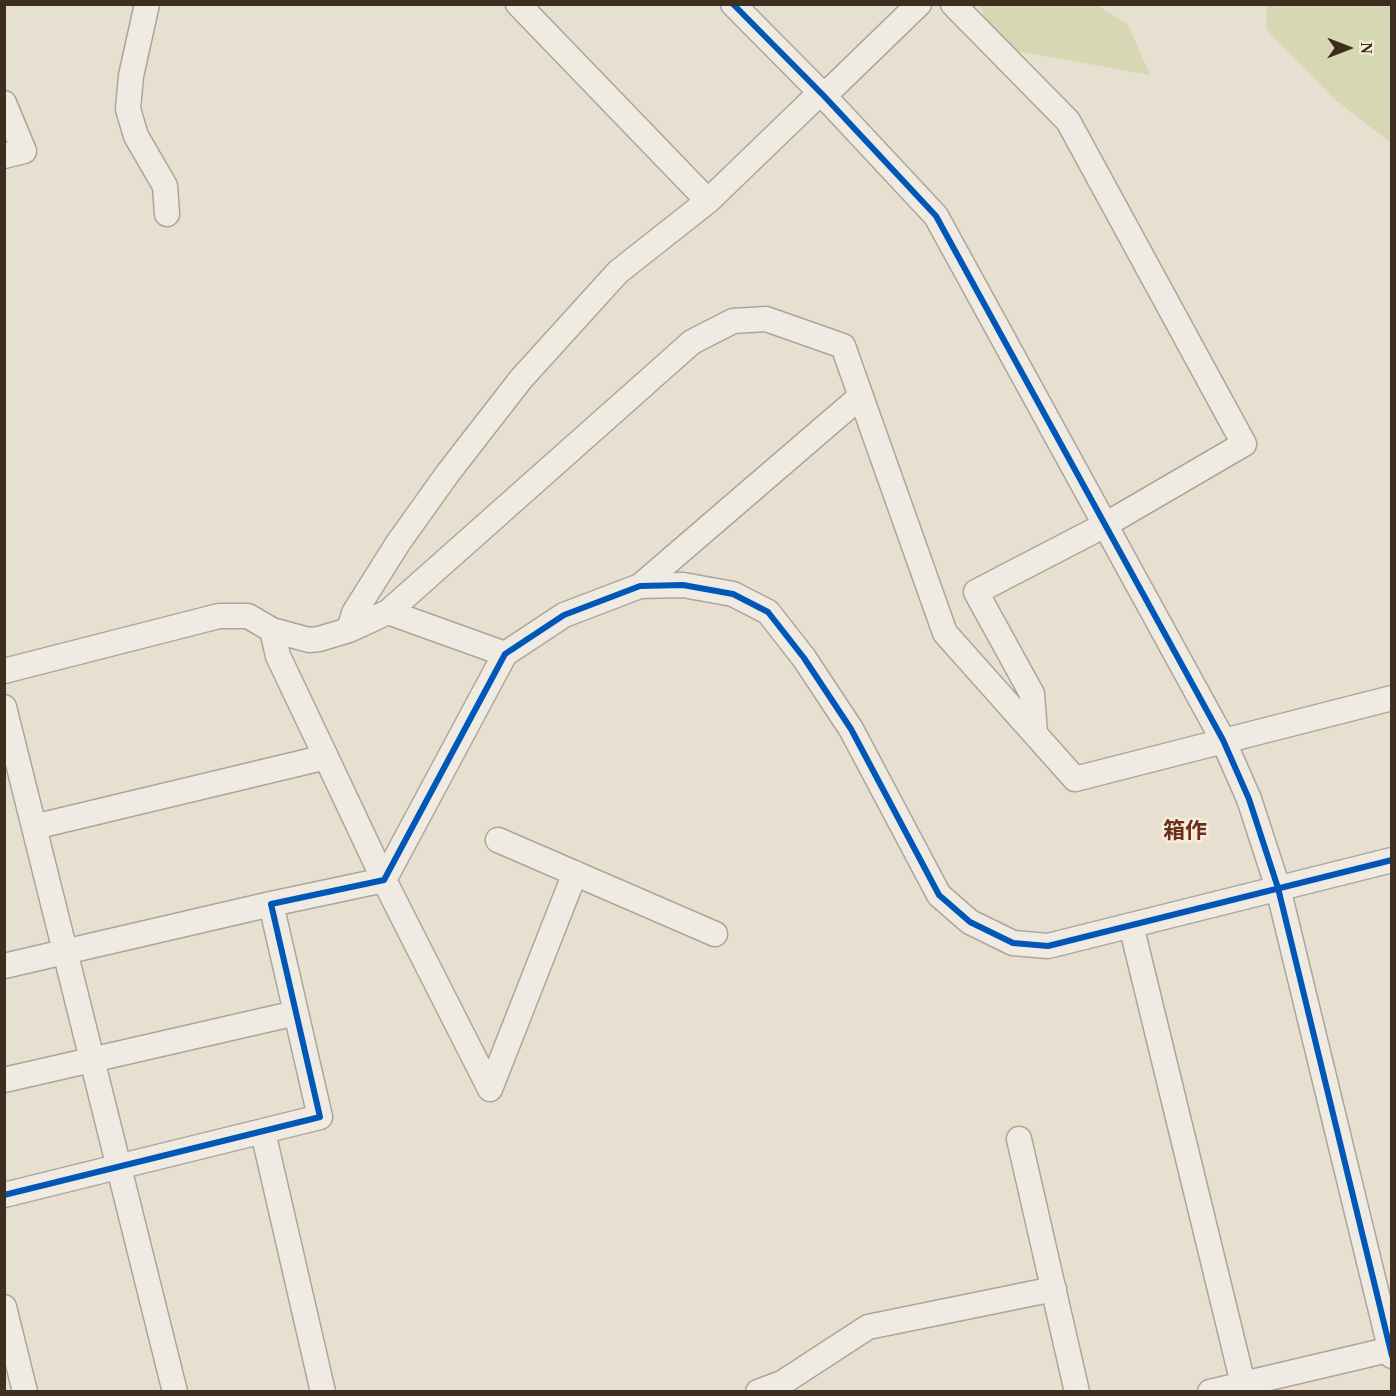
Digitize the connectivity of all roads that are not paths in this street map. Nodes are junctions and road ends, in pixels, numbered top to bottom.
1 (147, 4) edge
2 (518, 4) edge
3 (732, 4) edge
4 (919, 4) edge
5 (953, 4) edge
6 (822, 95) junction
7 (4, 104) edge
8 (4, 156) edge
9 (708, 201) junction
10 (167, 214) dead end
11 (861, 396) junction
12 (1105, 525) junction
13 (640, 585) junction
14 (388, 612) junction
15 (272, 630) junction
16 (349, 630) junction
17 (505, 654) junction
18 (4, 671) edge
19 (1392, 698) edge
20 (4, 706) edge
21 (1035, 734) junction
22 (1223, 740) junction
23 (326, 757) junction
24 (34, 827) junction
25 (498, 840) dead end
26 (1392, 860) edge
27 (575, 873) junction
28 (384, 880) junction
29 (1278, 888) junction
30 (271, 904) junction
31 (1131, 925) junction
32 (716, 934) dead end
33 (65, 951) junction
34 (4, 966) edge
35 (296, 1013) junction
36 (93, 1061) junction
37 (4, 1080) edge
38 (262, 1132) junction
39 (1019, 1139) dead end
40 (120, 1167) junction
41 (4, 1195) edge
42 (1054, 1289) junction
43 (4, 1307) edge
44 (1391, 1351) edge
45 (1244, 1387) edge
46 (24, 1392) edge
47 (175, 1392) edge
48 (323, 1392) edge
49 (758, 1392) edge
50 (1077, 1392) edge
51 (1210, 1392) edge

1 - 10 street
2 - 9 street
3 - 6 street
4 - 6 street
5 - 12 street
6 - 9 street
6 - 12 street
7 - 8 street
9 - 16 street
11 - 13 street
11 - 14 street
11 - 21 street
12 - 21 street
12 - 22 street
13 - 17 street
13 - 31 street
14 - 16 street
14 - 17 street
15 - 16 street
15 - 18 street
15 - 23 street
17 - 28 street
19 - 22 street
20 - 24 street
21 - 22 street
22 - 29 street
23 - 24 street
23 - 28 street
24 - 33 street
25 - 27 street
26 - 29 street
27 - 28 street
27 - 32 street
28 - 30 street
29 - 31 street
29 - 44 street
30 - 33 street
30 - 35 street
31 - 45 street
33 - 34 street
33 - 36 street
35 - 36 street
35 - 38 street
36 - 37 street
36 - 40 street
38 - 40 street
38 - 48 street
39 - 42 street
40 - 41 street
40 - 47 street
42 - 49 street
42 - 50 street
43 - 46 street
44 - 45 street
45 - 51 street

